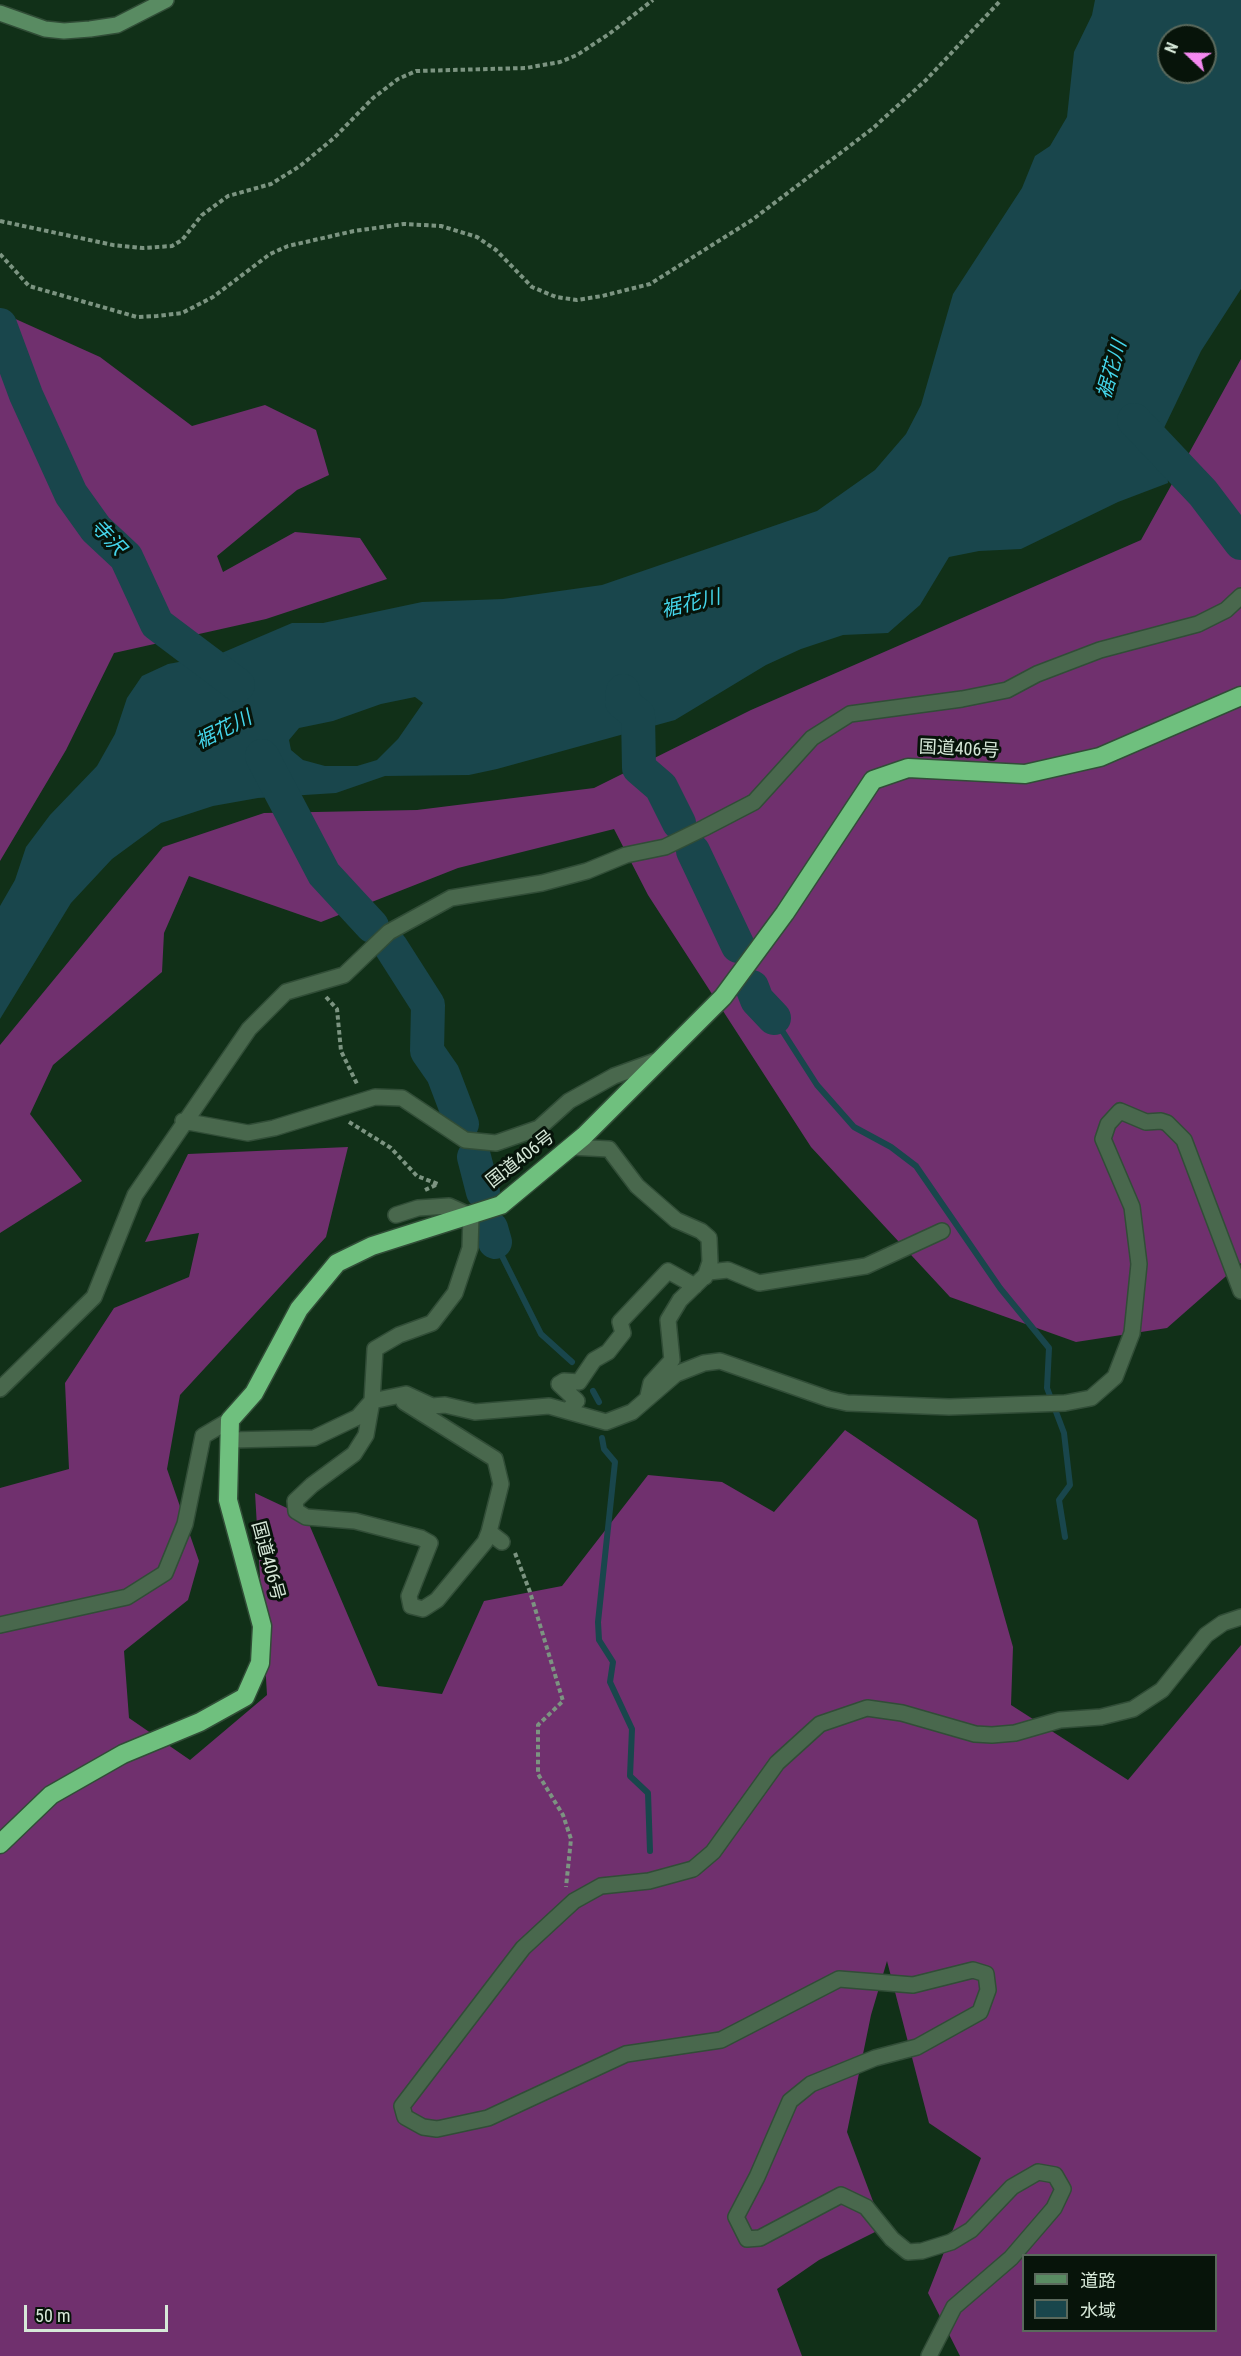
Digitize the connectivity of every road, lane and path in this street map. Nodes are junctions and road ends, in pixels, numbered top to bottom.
1 (166, 0) edge
2 (653, 0) edge
3 (1001, 0) edge
4 (0, 13) edge
5 (0, 221) edge
6 (0, 254) edge
7 (1240, 597) edge
8 (1241, 696) edge
9 (664, 1058) junction
10 (183, 1121) junction
11 (571, 1147) junction
12 (396, 1215) dead end
13 (471, 1216) junction
14 (942, 1231) dead end
15 (700, 1281) junction
16 (1241, 1292) edge
17 (0, 1389) edge
18 (396, 1397) junction
19 (647, 1399) junction
20 (372, 1401) junction
21 (567, 1411) junction
22 (230, 1420) junction
23 (231, 1440) junction
24 (489, 1532) junction
25 (502, 1542) joint
26 (1241, 1617) edge
27 (0, 1625) edge
28 (0, 1844) edge
29 (589, 1892) junction
30 (929, 2356) edge

1 - 4 street
2 - 5 path
3 - 6 path
7 - 10 street
8 - 9 highway, 国道406号
9 - 10 street
9 - 11 highway, 国道406号
10 - 17 street
11 - 13 highway, 国道406号
11 - 15 street
12 - 13 street
13 - 20 street
13 - 22 highway, 国道406号
14 - 15 street
15 - 19 street
15 - 21 street
16 - 19 street
18 - 20 street
18 - 21 street
18 - 24 street
19 - 21 street
20 - 23 street
20 - 24 street
22 - 23 highway, 国道406号
22 - 27 street
23 - 28 highway, 国道406号
24 - 25 street
25 - 29 path
26 - 29 street
29 - 30 street

